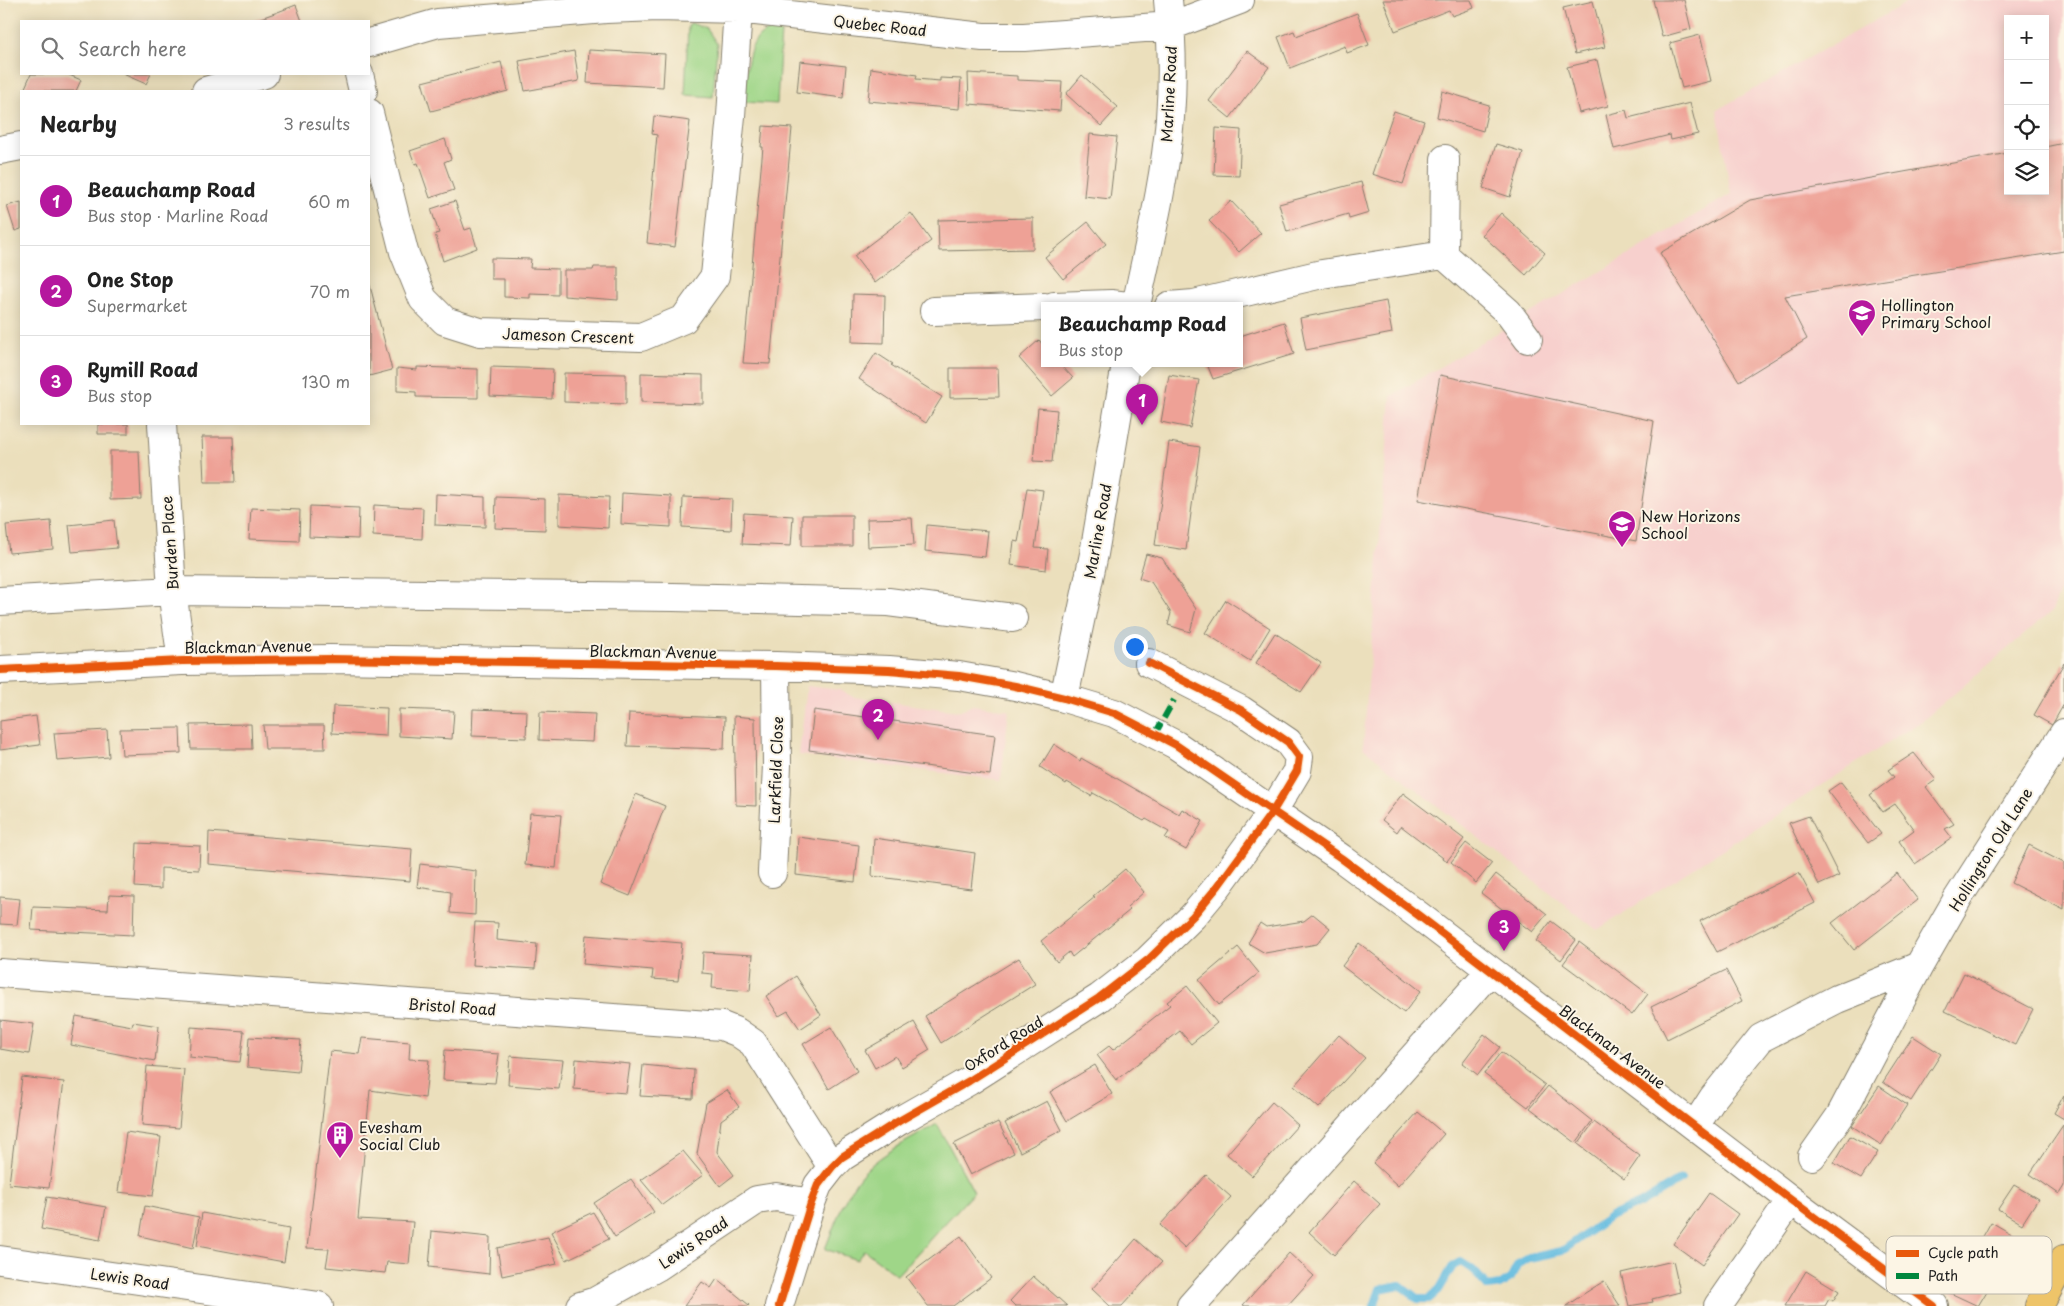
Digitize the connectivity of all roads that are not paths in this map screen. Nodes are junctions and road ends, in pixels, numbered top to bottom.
1 (1240, 0) edge
2 (738, 10) junction
3 (1170, 13) edge
4 (370, 43) edge
5 (261, 75) edge
6 (359, 75) edge
7 (209, 90) edge
8 (363, 90) edge
9 (370, 117) edge
10 (20, 146) edge
11 (0, 150) edge
12 (1445, 159) dead end
13 (1444, 255) junction
14 (1137, 302) edge
15 (1203, 302) edge
16 (1041, 307) edge
17 (934, 311) dead end
18 (1528, 339) dead end
19 (1125, 367) edge
20 (162, 425) edge
21 (172, 591) junction
22 (0, 601) edge
23 (1013, 618) dead end
24 (182, 661) junction
25 (1149, 663) dead end
26 (776, 666) junction
27 (0, 670) edge
28 (1064, 698) junction
29 (2064, 733) edge
30 (1273, 811) junction
31 (772, 873) dead end
32 (1919, 966) junction
33 (1490, 971) junction
34 (0, 973) edge
35 (1695, 1126) junction
36 (1812, 1156) dead end
37 (832, 1167) junction
38 (1791, 1200) junction
39 (811, 1203) junction
40 (2064, 1259) edge
41 (0, 1260) edge
42 (1886, 1270) edge
43 (2052, 1282) edge
44 (1918, 1294) edge
45 (2045, 1294) edge
46 (319, 1306) edge
47 (580, 1306) edge
48 (779, 1306) edge
49 (1191, 1306) edge
50 (1718, 1306) edge
51 (1934, 1306) edge
52 (2039, 1306) edge

1 - 3 street, Quebec Road
2 - 3 street, Quebec Road
2 - 4 street, Quebec Road
2 - 9 street, Jameson Crescent
3 - 14 street, Marline Road
5 - 7 street
6 - 8 street
10 - 11 street
12 - 13 street
13 - 15 street
13 - 18 street
16 - 17 street
19 - 28 street, Marline Road
20 - 21 street, Burden Place
21 - 22 street
21 - 23 street
21 - 24 street, Burden Place
24 - 26 street, Blackman Avenue
24 - 27 street, Blackman Avenue
25 - 30 street
26 - 28 street, Blackman Avenue
26 - 31 street, Larkfield Close
28 - 30 street, Blackman Avenue
29 - 32 street, Hollington Old Lane
30 - 33 street, Blackman Avenue
30 - 37 street, Oxford Road
32 - 35 street
32 - 36 street, Hollington Old Lane
33 - 35 street, Blackman Avenue
33 - 49 street
34 - 37 street, Bristol Road
35 - 38 street, Blackman Avenue
37 - 39 street, Oxford Road
38 - 42 street, Blackman Avenue
38 - 50 street
39 - 47 street, Lewis Road
39 - 48 street, Oxford Road
40 - 43 main road
41 - 46 street, Lewis Road
44 - 51 street, Blackman Avenue
45 - 52 main road

